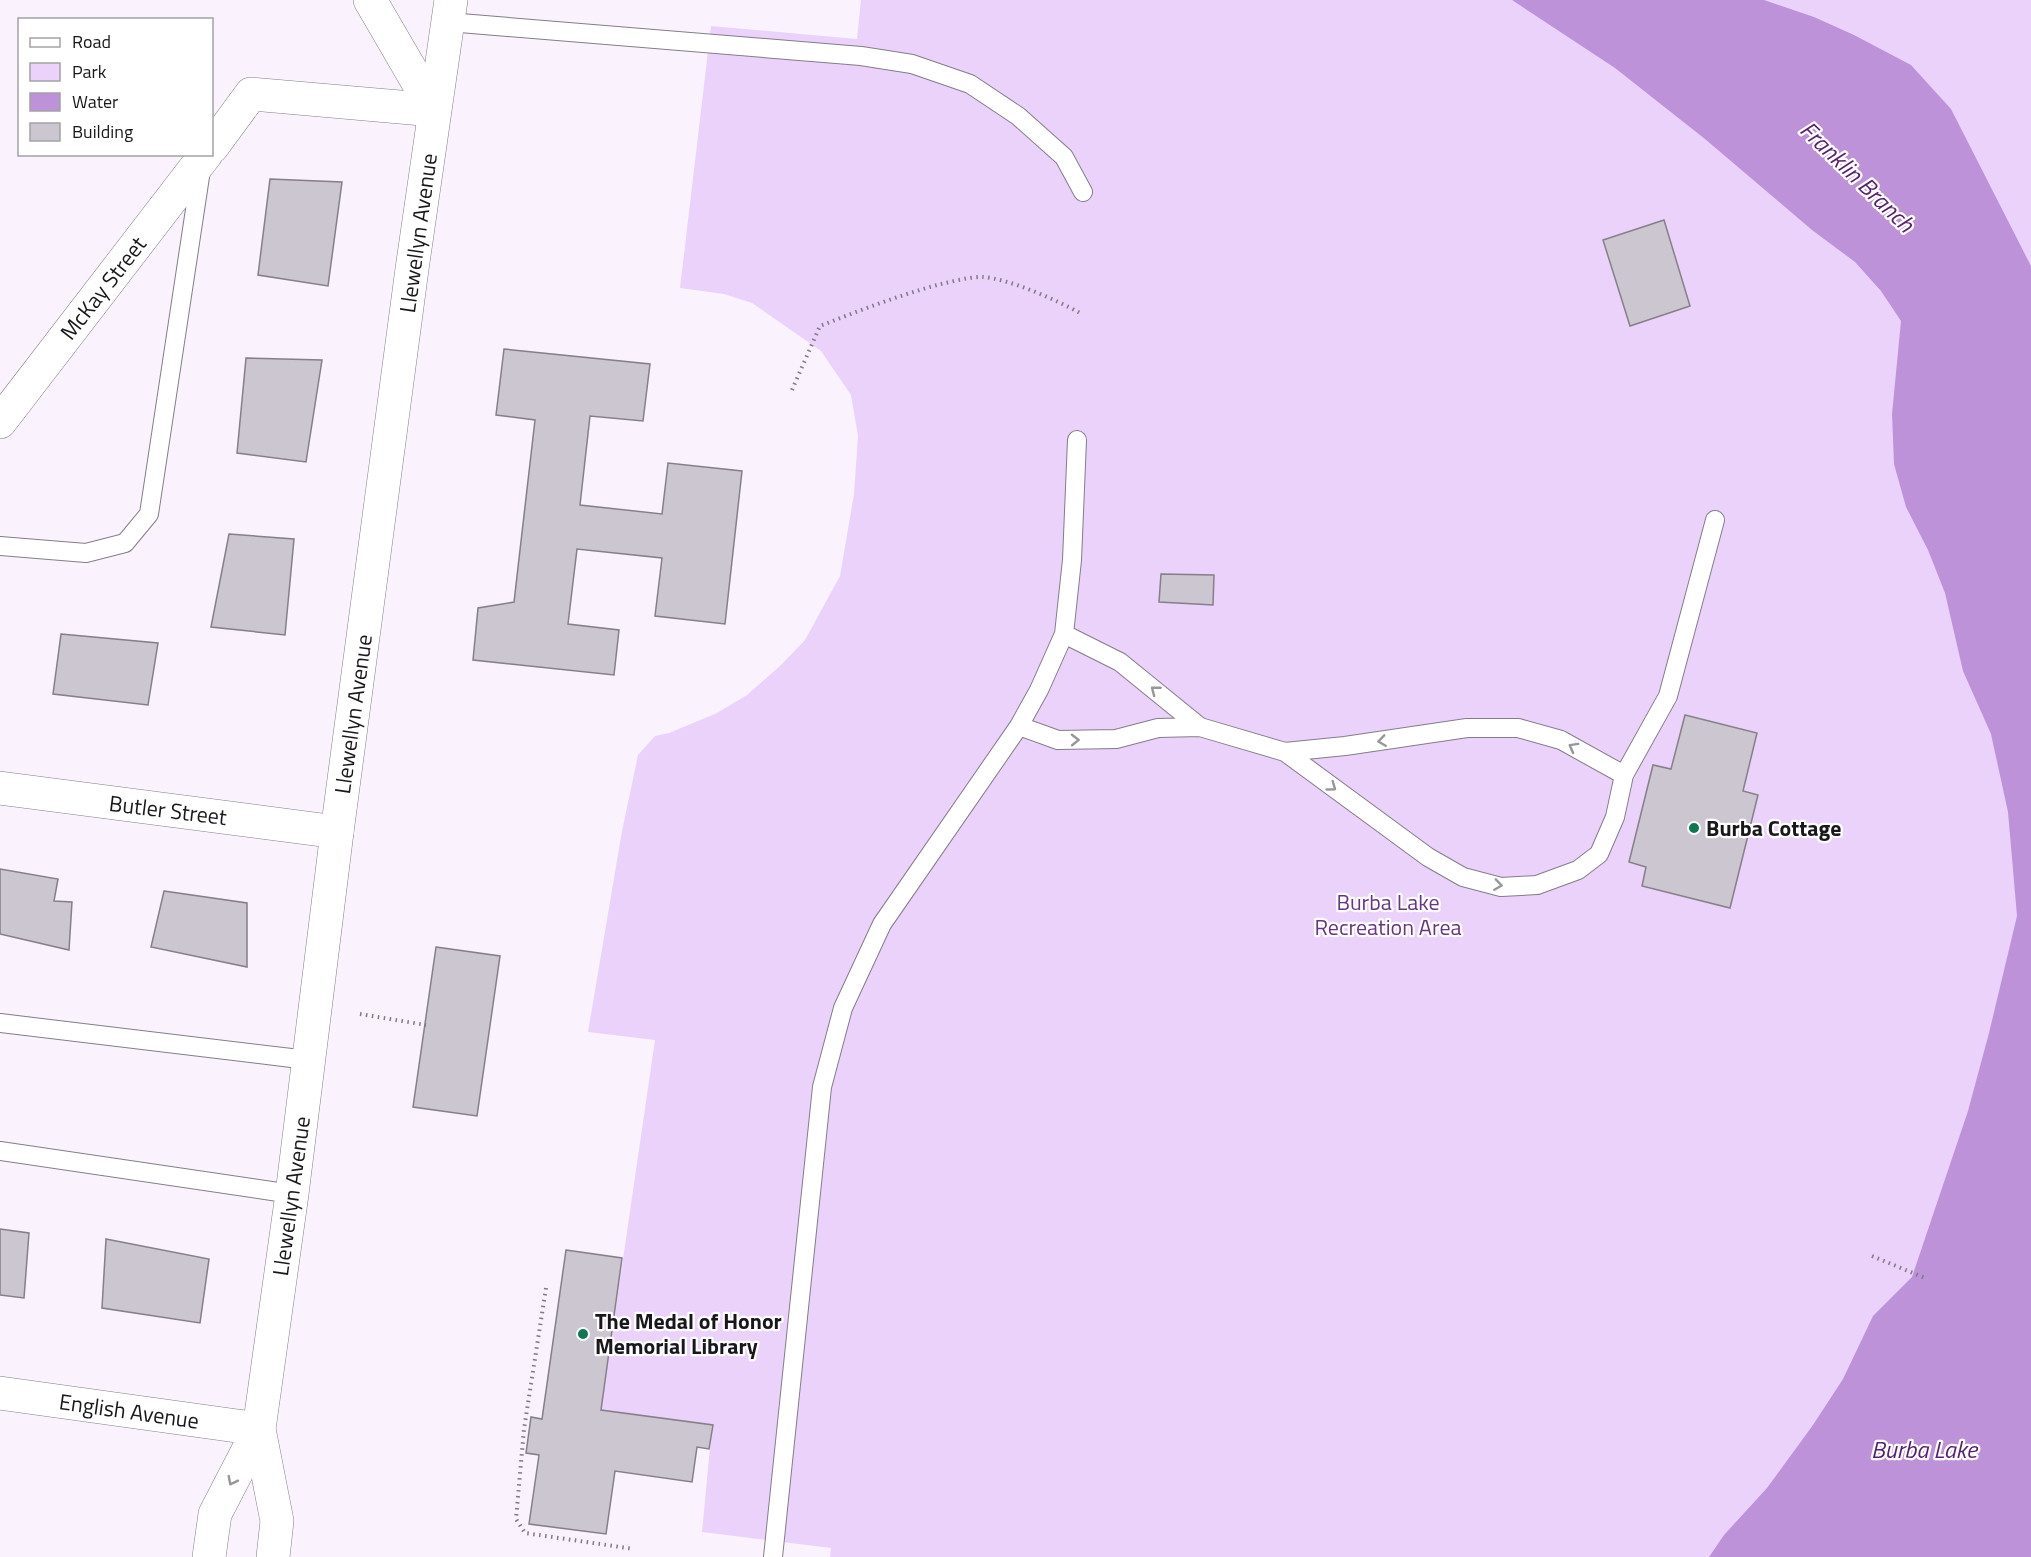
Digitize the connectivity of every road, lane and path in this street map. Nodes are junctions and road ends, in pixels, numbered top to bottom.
1 (370, 0) edge
2 (449, 11) edge
3 (434, 110) junction
4 (213, 145) edge
5 (205, 156) edge
6 (207, 156) edge
7 (1083, 192) dead end
8 (1080, 313) dead end
9 (792, 390) dead end
10 (0, 422) edge
11 (1077, 440) dead end
12 (1715, 520) dead end
13 (0, 546) edge
14 (1064, 634) junction
15 (1019, 726) junction
16 (1200, 727) junction
17 (1285, 752) junction
18 (1624, 775) junction
19 (0, 788) edge
20 (337, 832) junction
21 (360, 1014) dead end
22 (0, 1023) edge
23 (426, 1025) dead end
24 (308, 1060) junction
25 (0, 1151) edge
26 (292, 1194) junction
27 (1872, 1256) dead end
28 (1925, 1278) dead end
29 (546, 1288) dead end
30 (0, 1393) edge
31 (259, 1429) junction
32 (634, 1549) dead end
33 (209, 1557) edge
34 (273, 1557) edge
35 (773, 1557) edge

1 - 3 street
2 - 3 street, Llewellyn Avenue
2 - 7 lane
3 - 4 street, McKay Street
3 - 20 street, Llewellyn Avenue
5 - 10 street, McKay Street
6 - 13 lane
8 - 9 path
11 - 14 lane
12 - 18 lane
14 - 15 lane
16 -> 14 lane
15 -> 16 lane
15 - 35 lane
16 - 17 lane
18 -> 17 lane
17 -> 18 lane
19 - 20 street, Butler Street
20 - 24 street, Llewellyn Avenue
21 - 23 path
22 - 24 lane
24 - 26 street, Llewellyn Avenue
25 - 26 lane
26 - 31 street, Llewellyn Avenue
27 - 28 path
29 - 32 path
30 - 31 street, English Avenue
31 -> 33 street, Llewellyn Avenue
31 - 34 street, Llewellyn Avenue

